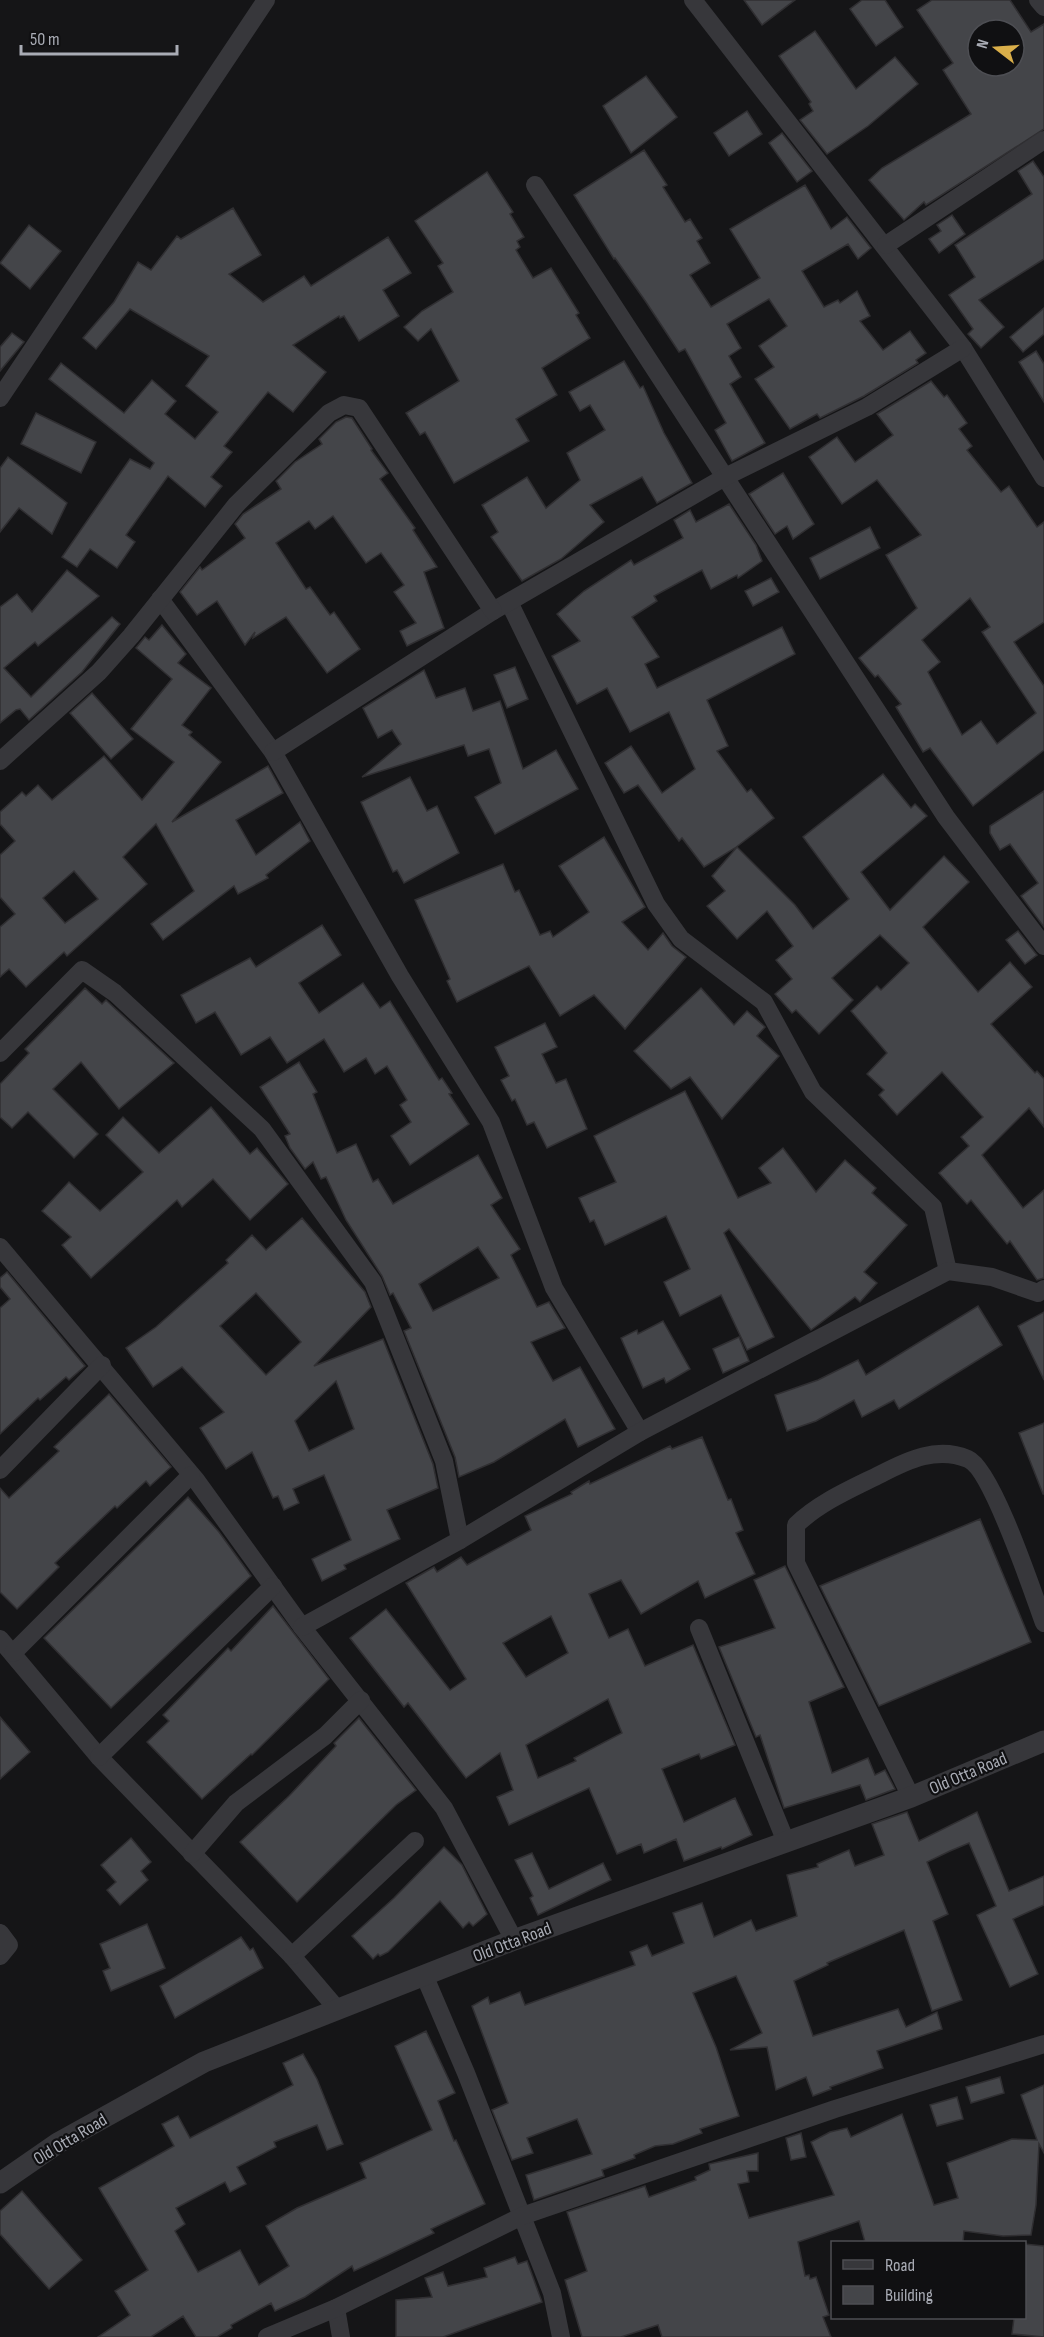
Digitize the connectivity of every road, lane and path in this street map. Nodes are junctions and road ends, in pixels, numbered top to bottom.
1 (266, 0) edge
2 (693, 0) edge
3 (1038, 0) edge
4 (1044, 7) edge
5 (1044, 140) edge
6 (535, 185) dead end
7 (886, 245) junction
8 (963, 348) junction
9 (0, 398) edge
10 (725, 477) junction
11 (1044, 478) edge
12 (160, 599) junction
13 (501, 607) junction
14 (273, 752) junction
15 (0, 761) edge
16 (1042, 938) edge
17 (0, 1053) edge
18 (0, 1247) edge
19 (948, 1271) junction
20 (1044, 1289) edge
21 (102, 1365) junction
22 (640, 1432) junction
23 (0, 1470) edge
24 (191, 1475) junction
25 (460, 1539) junction
26 (273, 1586) junction
27 (1044, 1623) edge
28 (302, 1627) junction
29 (699, 1628) dead end
30 (0, 1639) edge
31 (13, 1653) junction
32 (361, 1700) junction
33 (1044, 1741) edge
34 (99, 1757) junction
35 (911, 1797) junction
36 (415, 1841) dead end
37 (786, 1842) junction
38 (192, 1854) junction
39 (0, 1933) edge
40 (514, 1940) junction
41 (0, 1956) edge
42 (292, 1956) junction
43 (425, 1977) junction
44 (338, 2010) junction
45 (1044, 2044) edge
46 (0, 2183) edge
47 (522, 2216) junction
48 (336, 2308) junction
49 (267, 2337) edge
50 (341, 2337) edge
51 (561, 2337) edge

1 - 9 street
2 - 7 street
3 - 4 street
5 - 7 street
6 - 10 street
7 - 8 street
8 - 10 street
8 - 11 street
10 - 13 street
10 - 16 street
12 - 13 street
12 - 14 street
12 - 15 street
13 - 14 street
13 - 19 street
14 - 22 street
17 - 25 street
18 - 21 street
19 - 20 street
19 - 22 street
21 - 23 street
21 - 24 street
22 - 25 street
24 - 26 street
24 - 31 street
25 - 28 street
26 - 28 street
26 - 34 street
27 - 35 street
28 - 32 street
29 - 37 street
30 - 31 street
31 - 34 street
32 - 38 street
32 - 40 street
33 - 35 street, Old Otta Road
34 - 38 street
35 - 37 street, Old Otta Road
36 - 42 street
37 - 40 street, Old Otta Road
38 - 42 street
39 - 41 street
40 - 43 street, Old Otta Road
42 - 44 street
43 - 44 street, Old Otta Road
43 - 47 street
44 - 46 street, Old Otta Road
45 - 47 street
47 - 48 street
47 - 51 street
48 - 49 street
48 - 50 street

